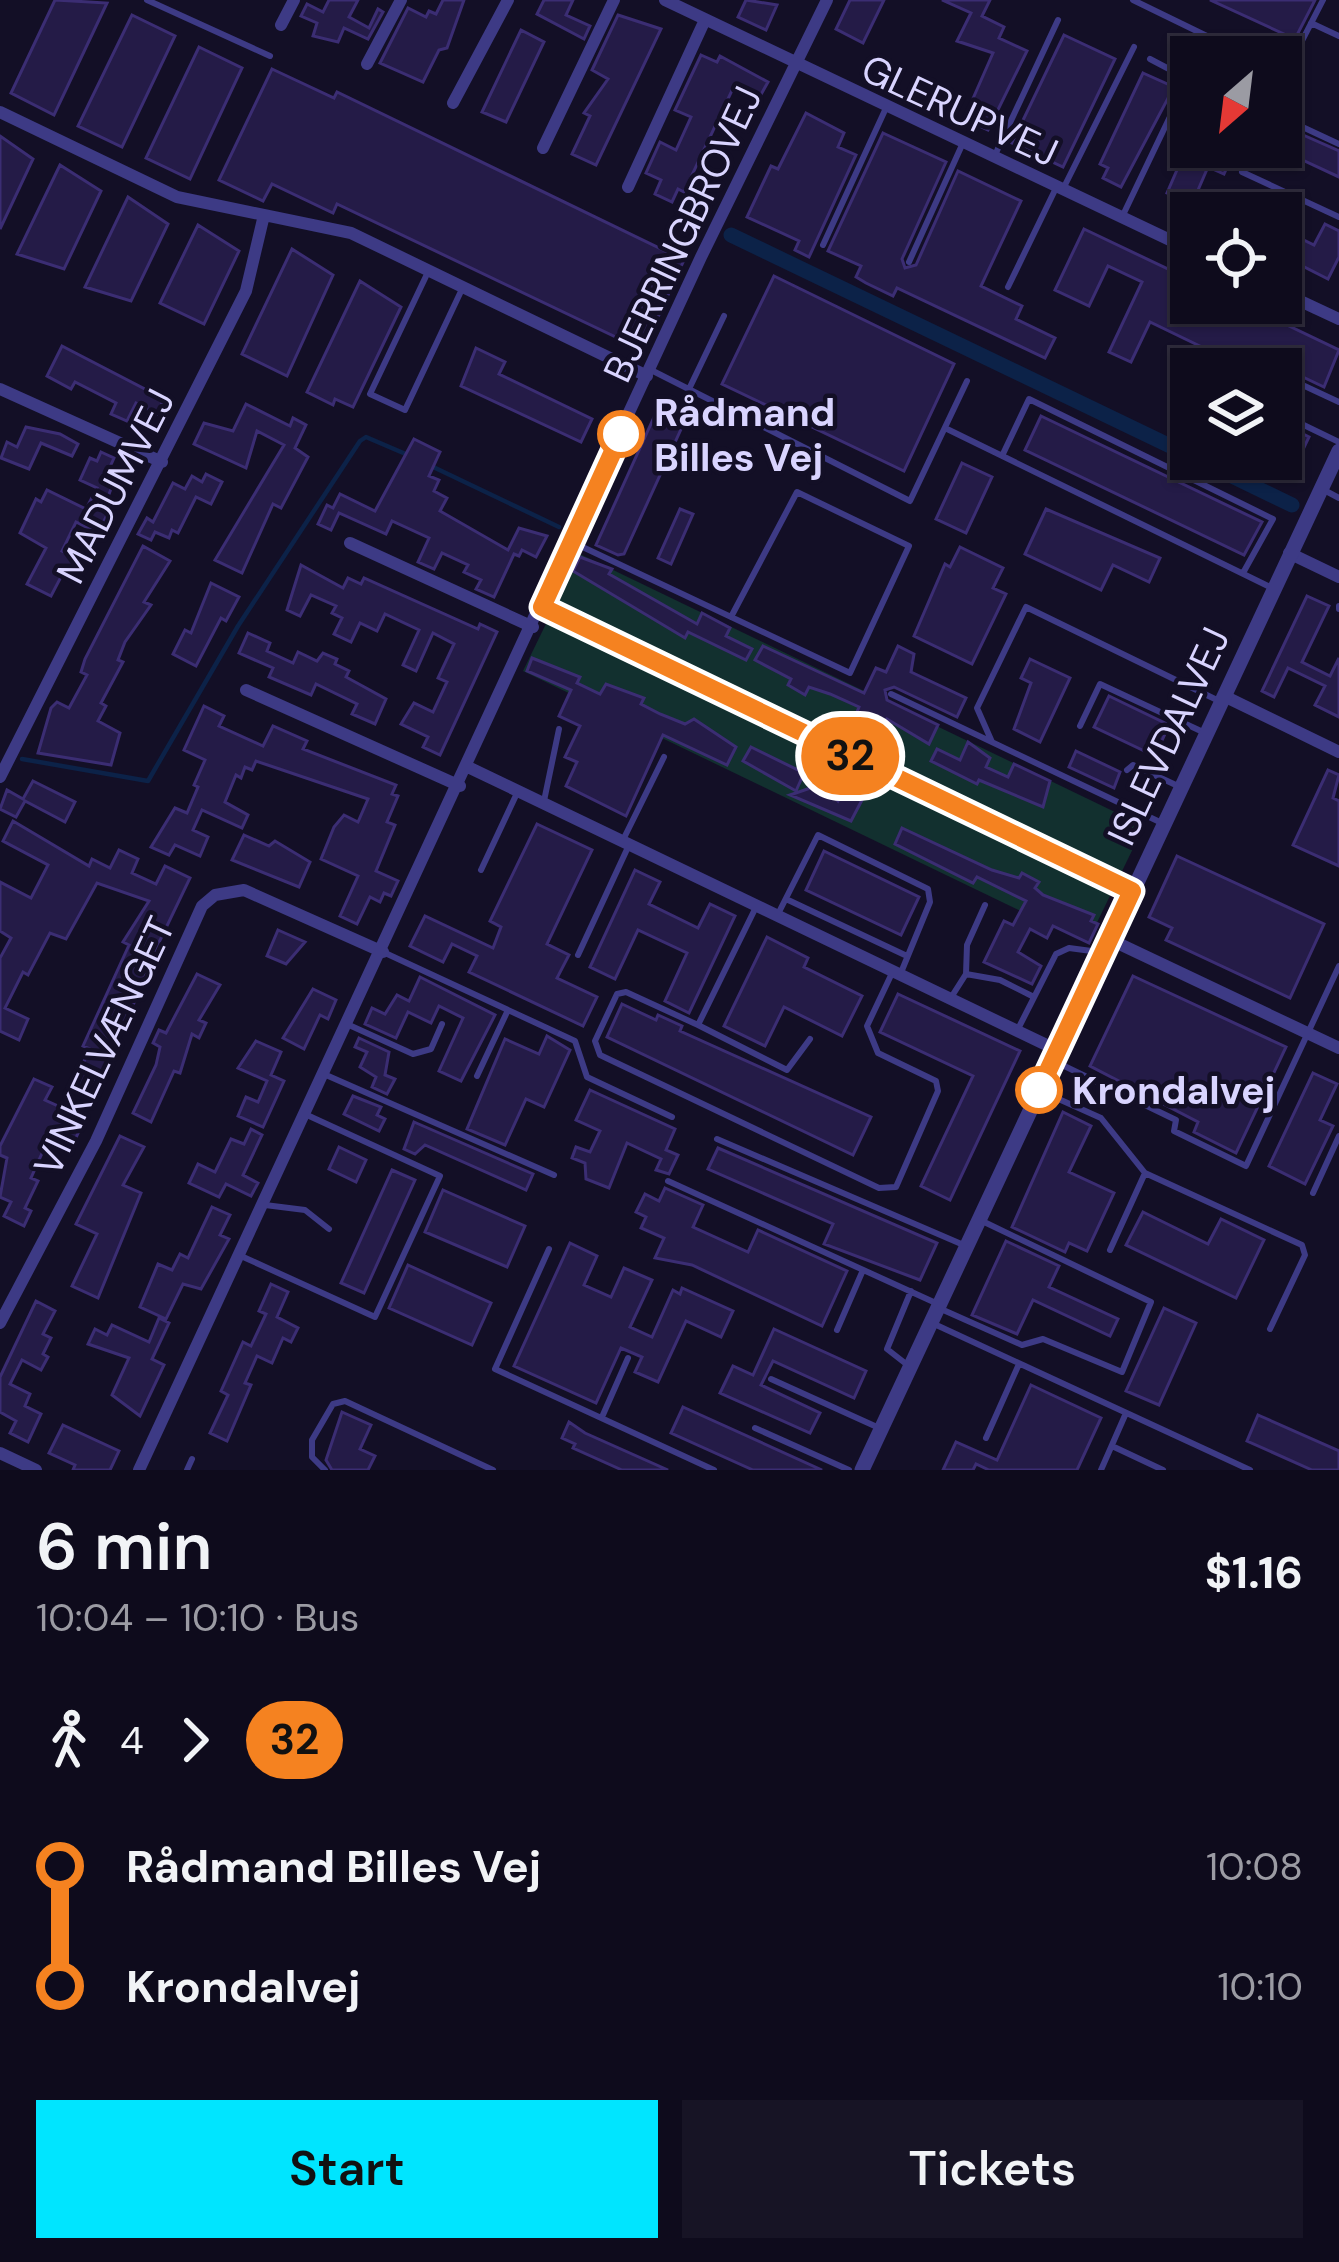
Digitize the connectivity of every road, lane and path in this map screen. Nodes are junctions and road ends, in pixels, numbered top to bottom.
1 (147, 0) edge
2 (294, 0) edge
3 (401, 0) edge
4 (508, 0) edge
5 (614, 0) edge
6 (665, 0) edge
7 (827, 0) edge
8 (1133, 0) edge
9 (1323, 0) edge
10 (1058, 20) dead end
11 (704, 22) junction
12 (1311, 23) junction
13 (281, 25) dead end
14 (1207, 36) edge
15 (1339, 36) edge
16 (1302, 41) edge
17 (1134, 47) dead end
18 (270, 56) dead end
19 (1150, 59) dead end
20 (367, 64) dead end
21 (795, 66) junction
22 (453, 103) dead end
23 (886, 108) junction
24 (0, 112) edge
25 (1302, 127) edge
26 (963, 144) junction
27 (1339, 144) edge
28 (543, 148) dead end
29 (993, 158) junction
30 (1244, 168) edge
31 (628, 187) dead end
32 (1059, 189) junction
33 (264, 215) junction
34 (1339, 217) edge
35 (1122, 218) junction
36 (1170, 240) edge
37 (823, 245) dead end
38 (908, 262) dead end
39 (429, 271) junction
40 (463, 287) junction
41 (1008, 287) dead end
42 (1302, 302) edge
43 (724, 316) dead end
44 (1339, 320) edge
45 (649, 373) junction
46 (967, 381) dead end
47 (1302, 385) edge
48 (0, 388) edge
49 (688, 389) junction
50 (1339, 402) edge
51 (1302, 426) edge
52 (945, 428) junction
53 (1339, 446) edge
54 (1002, 456) junction
55 (162, 462) junction
56 (1321, 489) junction
57 (1339, 498) edge
58 (572, 542) junction
59 (350, 543) dead end
60 (1289, 553) junction
61 (1243, 573) junction
62 (1339, 577) edge
63 (1273, 588) junction
64 (542, 607) junction
65 (731, 617) junction
66 (533, 627) junction
67 (246, 690) dead end
68 (891, 694) dead end
69 (1222, 699) junction
70 (1080, 726) dead end
71 (559, 729) dead end
72 (1206, 734) junction
73 (992, 742) junction
74 (1339, 752) edge
75 (664, 757) dead end
76 (468, 767) junction
77 (1127, 770) dead end
78 (0, 778) edge
79 (460, 786) junction
80 (1181, 787) junction
81 (518, 791) junction
82 (542, 803) junction
83 (1164, 824) junction
84 (626, 843) junction
85 (482, 870) dead end
86 (1132, 891) junction
87 (786, 899) junction
88 (985, 905) dead end
89 (756, 907) junction
90 (777, 916) junction
91 (1106, 946) junction
92 (383, 952) junction
93 (578, 955) dead end
94 (908, 957) junction
95 (1339, 966) edge
96 (897, 973) junction
97 (966, 974) junction
98 (1034, 997) junction
99 (951, 998) junction
100 (508, 1010) junction
101 (442, 1024) dead end
102 (350, 1025) junction
103 (698, 1025) junction
104 (1017, 1031) junction
105 (1307, 1033) junction
106 (810, 1039) dead end
107 (1339, 1048) edge
108 (1055, 1055) junction
109 (326, 1075) junction
110 (477, 1076) dead end
111 (1039, 1090) junction
112 (307, 1115) junction
113 (672, 1117) dead end
114 (1339, 1136) edge
115 (717, 1138) dead end
116 (1145, 1173) junction
117 (554, 1175) dead end
118 (668, 1181) dead end
119 (1312, 1192) dead end
120 (265, 1205) junction
121 (979, 1219) junction
122 (329, 1229) dead end
123 (966, 1246) junction
124 (549, 1249) dead end
125 (1110, 1250) dead end
126 (241, 1256) junction
127 (863, 1270) junction
128 (910, 1292) junction
129 (936, 1312) junction
130 (0, 1323) edge
131 (1270, 1329) dead end
132 (837, 1330) dead end
133 (628, 1358) dead end
134 (1019, 1364) junction
135 (910, 1367) junction
136 (771, 1379) dead end
137 (1126, 1413) junction
138 (602, 1417) junction
139 (755, 1428) dead end
140 (881, 1429) junction
141 (986, 1438) dead end
142 (1112, 1446) junction
143 (0, 1453) edge
144 (192, 1459) dead end
145 (36, 1470) edge
146 (139, 1470) edge
147 (187, 1470) edge
148 (325, 1470) edge
149 (494, 1470) edge
150 (714, 1470) edge
151 (849, 1470) edge
152 (862, 1470) edge
153 (1101, 1470) edge
154 (1163, 1470) edge
155 (1250, 1470) edge

1 - 18 lane
2 - 13 street
3 - 20 street
4 - 22 street
5 - 28 street
6 - 11 street, GLERUPVEJ
7 - 21 street, BJERRINGBROVEJ
8 - 14 lane
9 - 12 lane
10 - 29 lane
11 - 21 street, GLERUPVEJ
11 - 31 street
12 - 15 lane
12 - 16 lane
17 - 32 lane
19 - 35 lane
21 - 23 street, GLERUPVEJ
21 - 45 street, BJERRINGBROVEJ
23 - 26 street, GLERUPVEJ
23 - 37 lane
24 - 33 street
25 - 27 lane
26 - 29 street, GLERUPVEJ
26 - 38 lane
29 - 32 street, GLERUPVEJ
30 - 34 lane
32 - 35 street, GLERUPVEJ
32 - 41 lane
33 - 39 street
33 - 55 street, MADUMVEJ
35 - 36 street, GLERUPVEJ
39 - 40 street
39 - 40 lane
40 - 45 street
42 - 44 street
43 - 49 lane
45 - 49 lane
45 - 58 street, BJERRINGBROVEJ
46 - 52 lane
47 - 50 lane
48 - 55 street
49 - 52 lane
51 - 53 lane
52 - 54 lane
53 - 56 street, ISLEVDALVEJ
54 - 61 lane
54 - 61 lane
55 - 78 street, MADUMVEJ
56 - 57 lane
56 - 60 street, ISLEVDALVEJ
58 - 64 street, BJERRINGBROVEJ
58 - 65 lane
59 - 66 street
60 - 62 street
60 - 63 street, ISLEVDALVEJ
61 - 63 lane
63 - 69 street, ISLEVDALVEJ
64 - 66 street, BJERRINGBROVEJ
64 - 86 street
65 - 65 lane
66 - 76 street, BJERRINGBROVEJ
67 - 79 street
68 - 73 lane
69 - 72 street, ISLEVDALVEJ
69 - 73 lane
69 - 74 street
70 - 72 lane
71 - 82 lane
72 - 80 street, ISLEVDALVEJ
73 - 83 lane
75 - 84 lane
76 - 79 street, BJERRINGBROVEJ
76 - 81 street
77 - 80 lane
79 - 92 street, BJERRINGBROVEJ
80 - 83 street, ISLEVDALVEJ
81 - 82 street
81 - 85 lane
82 - 84 street
83 - 86 street, ISLEVDALVEJ
84 - 89 street
84 - 93 lane
86 - 91 street, ISLEVDALVEJ
87 - 90 lane
87 - 94 lane
87 - 94 lane
88 - 97 lane
89 - 90 street
89 - 103 lane
90 - 96 street
91 - 98 lane
91 - 105 street
91 - 108 street, ISLEVDALVEJ
92 - 100 lane
92 - 102 street, BJERRINGBROVEJ
92 - 130 street, VINKELVÆNGET
94 - 96 lane
95 - 105 lane
96 - 99 street
96 - 103 lane
97 - 98 lane
97 - 99 lane
98 - 104 lane
99 - 104 street
100 - 110 lane
100 - 113 lane
101 - 102 lane
102 - 109 street, BJERRINGBROVEJ
103 - 106 lane
104 - 108 street
105 - 107 street
105 - 108 lane
108 - 111 street, ISLEVDALVEJ
109 - 112 street, BJERRINGBROVEJ
109 - 117 lane
111 - 116 lane
111 - 121 street, ISLEVDALVEJ
112 - 120 street, BJERRINGBROVEJ
112 - 126 lane
114 - 119 lane
115 - 123 lane
116 - 125 lane
116 - 131 lane
118 - 127 lane
120 - 122 lane
120 - 126 street, BJERRINGBROVEJ
121 - 123 street, ISLEVDALVEJ
121 - 129 lane
123 - 129 street, ISLEVDALVEJ
124 - 138 lane
126 - 146 street, BJERRINGBROVEJ
127 - 128 lane
127 - 132 lane
128 - 129 lane
128 - 135 lane
129 - 134 lane
129 - 135 street, ISLEVDALVEJ
133 - 138 lane
134 - 137 lane
134 - 141 lane
135 - 140 street, ISLEVDALVEJ
136 - 140 lane
137 - 142 lane
137 - 155 lane
138 - 150 lane
139 - 151 lane
140 - 152 street, ISLEVDALVEJ
142 - 153 lane
142 - 154 lane
143 - 145 street
144 - 147 lane
148 - 149 lane

